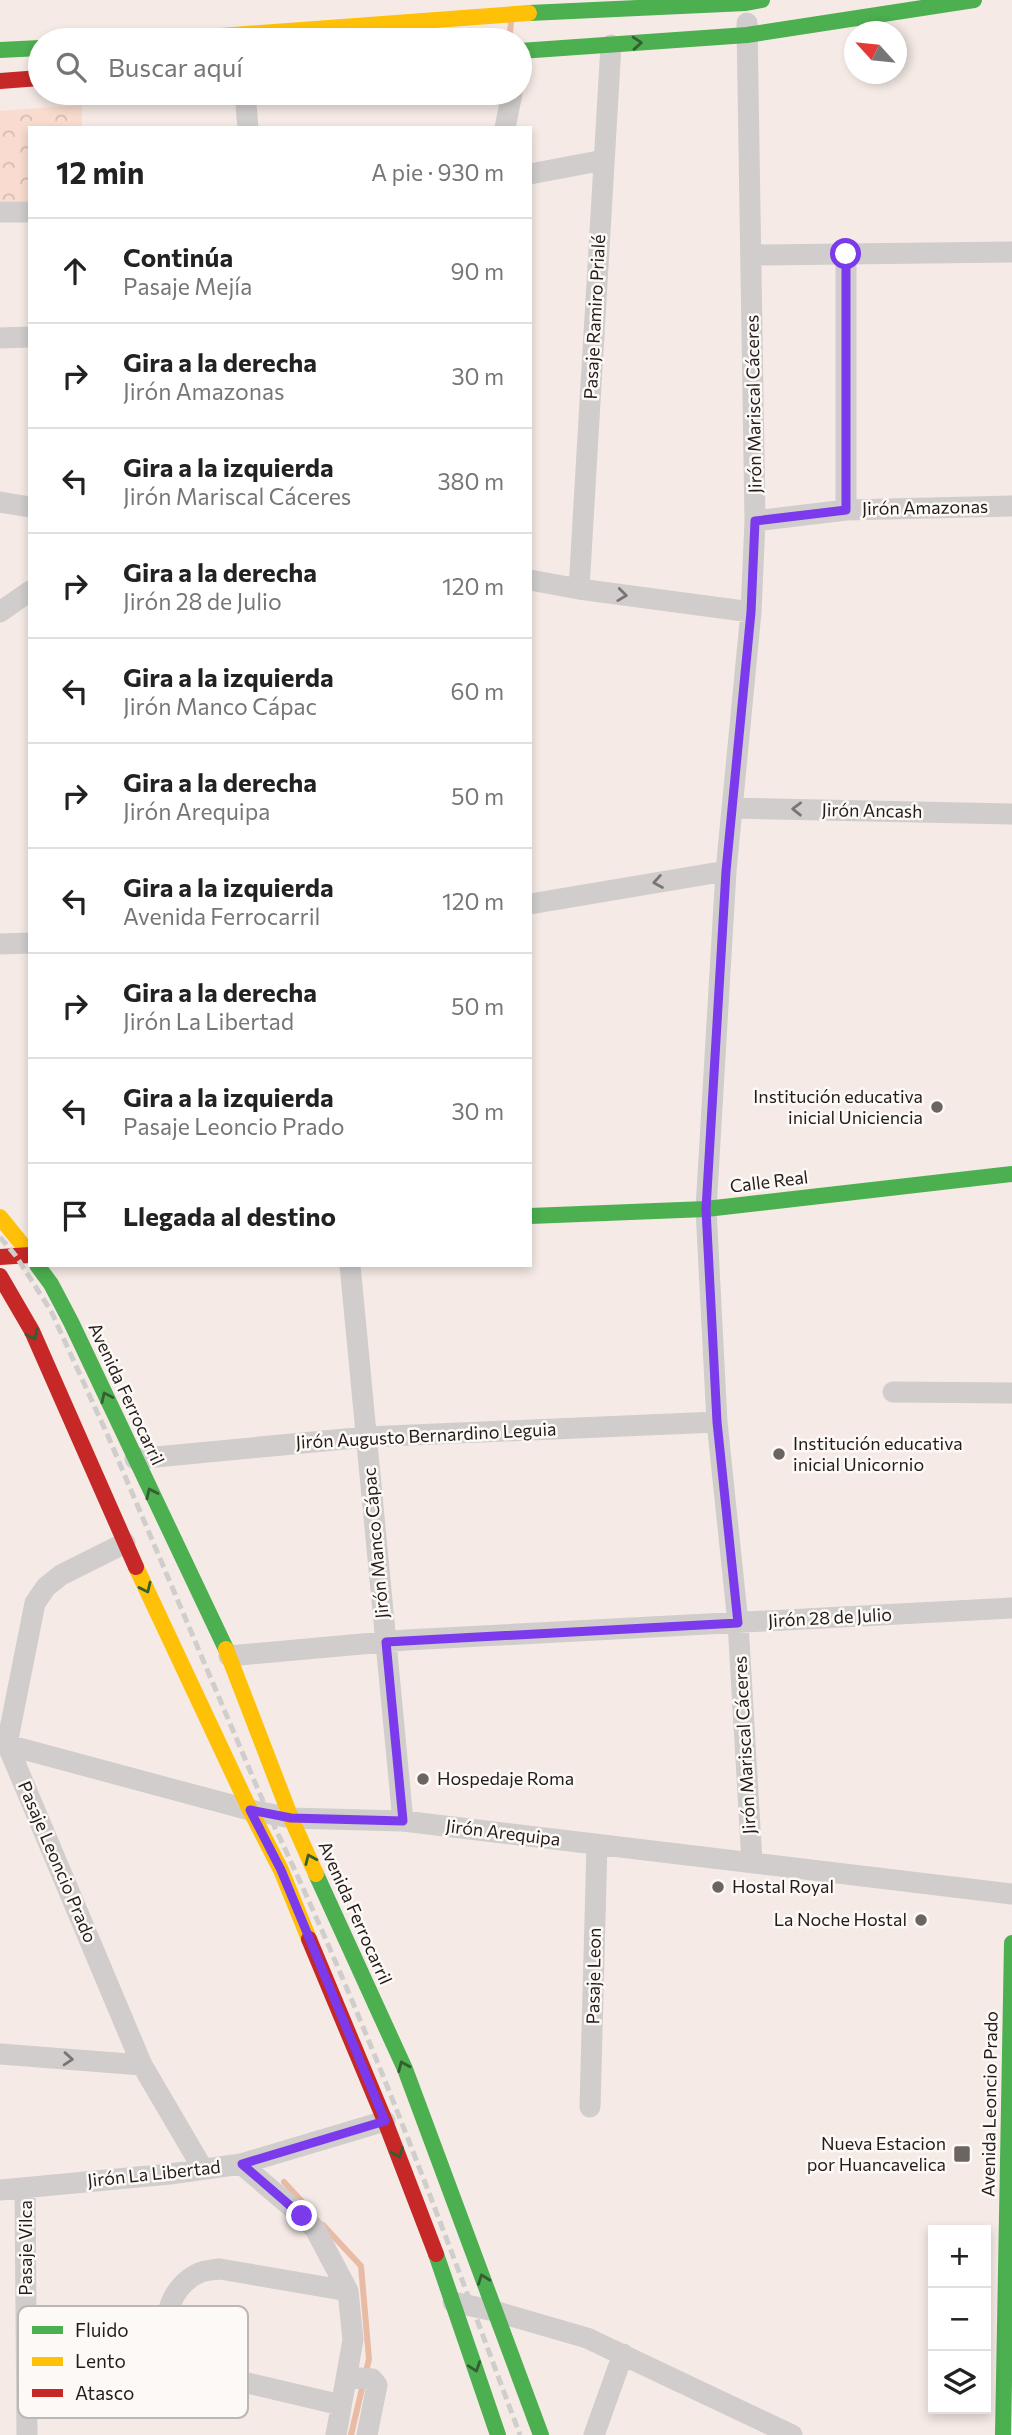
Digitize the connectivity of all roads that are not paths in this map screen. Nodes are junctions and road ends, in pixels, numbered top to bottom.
1 (974, 0) edge
2 (751, 1) edge
3 (483, 12) edge
4 (334, 28) edge
5 (747, 34) junction
6 (611, 44) junction
7 (28, 49) edge
8 (0, 50) edge
9 (532, 51) edge
10 (28, 79) edge
11 (0, 80) edge
12 (246, 105) edge
13 (510, 105) edge
14 (248, 126) edge
15 (505, 126) edge
16 (604, 160) junction
17 (532, 174) edge
18 (0, 212) edge
19 (28, 212) edge
20 (1012, 252) edge
21 (846, 254) junction
22 (752, 255) junction
23 (28, 337) edge
24 (0, 338) edge
25 (0, 502) edge
26 (1012, 506) edge
27 (28, 507) edge
28 (846, 510) junction
29 (755, 521) junction
30 (532, 580) edge
31 (579, 589) junction
32 (28, 592) edge
33 (0, 612) edge
34 (751, 612) junction
35 (732, 808) junction
36 (1012, 814) edge
37 (726, 871) junction
38 (532, 904) edge
39 (28, 943) edge
40 (0, 944) edge
41 (1012, 1174) edge
42 (706, 1209) junction
43 (532, 1216) edge
44 (0, 1217) edge
45 (28, 1252) edge
46 (28, 1254) edge
47 (0, 1257) edge
48 (38, 1267) edge
49 (350, 1267) edge
50 (0, 1276) edge
51 (893, 1392) dead end
52 (1012, 1393) edge
53 (717, 1422) junction
54 (366, 1437) junction
55 (135, 1459) junction
56 (125, 1543) junction
57 (1012, 1608) edge
58 (738, 1623) junction
59 (386, 1642) junction
60 (229, 1656) junction
61 (3, 1743) edge
62 (250, 1810) junction
63 (291, 1818) junction
64 (403, 1821) junction
65 (597, 1844) junction
66 (752, 1862) junction
67 (1012, 1894) edge
68 (1012, 1942) edge
69 (1011, 2046) edge
70 (0, 2054) edge
71 (142, 2065) junction
72 (590, 2107) dead end
73 (385, 2121) junction
74 (242, 2164) junction
75 (203, 2169) junction
76 (25, 2188) junction
77 (0, 2190) edge
78 (1009, 2225) edge
79 (348, 2291) junction
80 (453, 2302) junction
81 (26, 2306) edge
82 (170, 2306) edge
83 (494, 2311) junction
84 (623, 2354) junction
85 (347, 2376) junction
86 (248, 2383) edge
87 (341, 2405) junction
88 (336, 2435) edge
89 (367, 2435) edge
90 (498, 2435) edge
91 (541, 2435) edge
92 (594, 2435) edge
93 (792, 2435) edge
94 (1003, 2435) edge

1 - 5 main road
2 - 3 main road
2 - 5 street, Jirón Mariscal Cáceres
3 - 4 main road
6 -> 5 main road
5 - 22 street, Jirón Mariscal Cáceres
6 - 9 main road
6 - 16 street, Pasaje Ramiro Prialé
7 - 8 main road
10 - 11 main road
12 - 14 street
13 - 15 street
16 - 17 street
16 - 31 street, Pasaje Ramiro Prialé
18 - 19 street
20 - 21 street
21 - 22 street
21 - 28 street
22 - 29 street, Jirón Mariscal Cáceres
23 - 24 street
25 - 27 street
26 - 28 street, Jirón Amazonas
28 - 29 street, Jirón Amazonas
29 - 34 street, Jirón Mariscal Cáceres
30 - 31 street
31 -> 34 street
32 - 33 street
34 - 35 street, Jirón Mariscal Cáceres
36 -> 35 street, Jirón Ancash
35 - 37 street, Jirón Mariscal Cáceres
37 -> 38 street
37 - 42 street, Jirón Mariscal Cáceres
39 - 40 street
41 - 42 main road, Calle Real
42 - 43 main road, Calle Real
42 - 53 street, Jirón Mariscal Cáceres
44 - 45 main road
46 - 47 main road
55 -> 48 main road, Avenida Ferrocarril
49 - 54 street, Jirón Manco Cápac
50 -> 56 main road
51 - 52 street
53 - 54 street, Jirón Augusto Bernardino Leguia
53 - 58 street, Jirón Mariscal Cáceres
54 - 55 street, Jirón Augusto Bernardino Leguia
54 - 59 street, Jirón Manco Cápac
60 -> 55 main road, Avenida Ferrocarril
56 - 61 street
56 -> 62 main road
57 - 58 street, Jirón 28 de Julio
58 - 59 street, Jirón 28 de Julio
58 - 66 street, Jirón Mariscal Cáceres
59 - 60 street, Jirón 28 de Julio
59 - 64 street, Jirón Manco Cápac
60 - 63 main road, Avenida Ferrocarril
61 - 62 street, Jirón Arequipa
61 - 71 street, Pasaje Leoncio Prado
62 - 63 street, Jirón Arequipa
62 - 73 main road
63 - 64 street, Jirón Arequipa
83 -> 63 main road, Avenida Ferrocarril
64 - 65 street, Jirón Arequipa
65 - 66 street, Jirón Arequipa
65 - 72 street, Pasaje Leon
66 - 67 street, Jirón Arequipa
68 - 69 main road, Avenida Leoncio Prado
69 - 78 main road, Avenida Leoncio Prado
70 -> 71 street
71 - 75 street, Pasaje Leoncio Prado
73 - 74 street, Jirón La Libertad
73 -> 80 main road
74 - 75 street, Jirón La Libertad
74 - 79 street
75 - 76 street, Jirón La Libertad
76 - 77 street, Jirón La Libertad
76 - 81 street, Pasaje Vilca
78 - 94 main road, Avenida Leoncio Prado
79 - 82 street
79 - 85 street
80 - 83 street
80 -> 90 main road
83 - 84 street
83 - 91 main road, Avenida Ferrocarril
84 - 92 street
84 - 93 street
85 - 87 street
85 - 89 street
86 - 87 street
87 - 88 street

